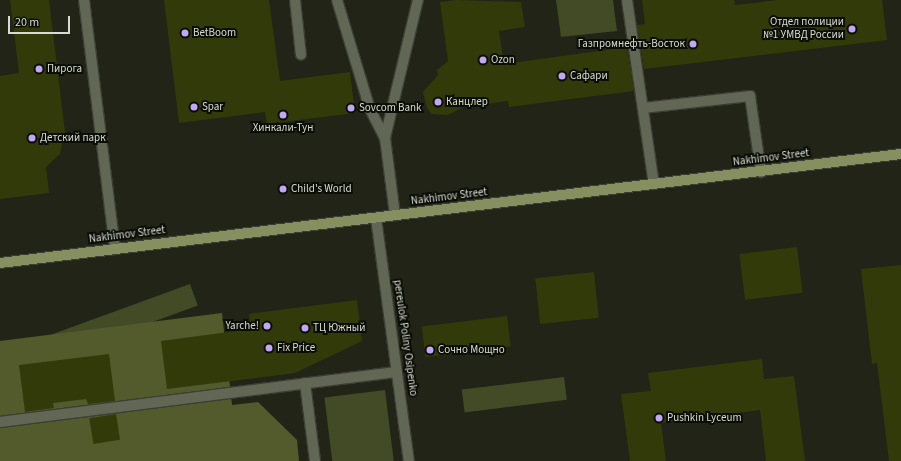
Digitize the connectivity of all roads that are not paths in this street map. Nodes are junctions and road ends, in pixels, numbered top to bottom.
1 (84, 0) edge
2 (295, 0) edge
3 (337, 0) edge
4 (418, 0) edge
5 (627, 0) edge
6 (301, 55) dead end
7 (643, 108) junction
8 (385, 138) junction
9 (901, 154) edge
10 (761, 172) junction
11 (654, 184) junction
12 (395, 215) junction
13 (376, 218) junction
14 (115, 249) junction
15 (0, 263) edge
16 (398, 372) junction
17 (305, 383) junction
18 (0, 422) edge
19 (315, 461) edge
20 (409, 461) edge

1 - 14 street
2 - 6 street
3 - 8 street
4 - 8 street
5 - 7 street
7 - 10 street
7 - 11 street
8 - 12 street
9 - 10 main road, Nakhimov Street
10 - 11 main road, Nakhimov Street
11 - 12 main road, Nakhimov Street
12 - 13 main road, Nakhimov Street
13 - 14 main road, Nakhimov Street
13 - 16 street, pereulok Poliny Osipenko
14 - 15 main road, Nakhimov Street
16 - 17 street
16 - 20 street, pereulok Poliny Osipenko
17 - 18 street
17 - 19 street

